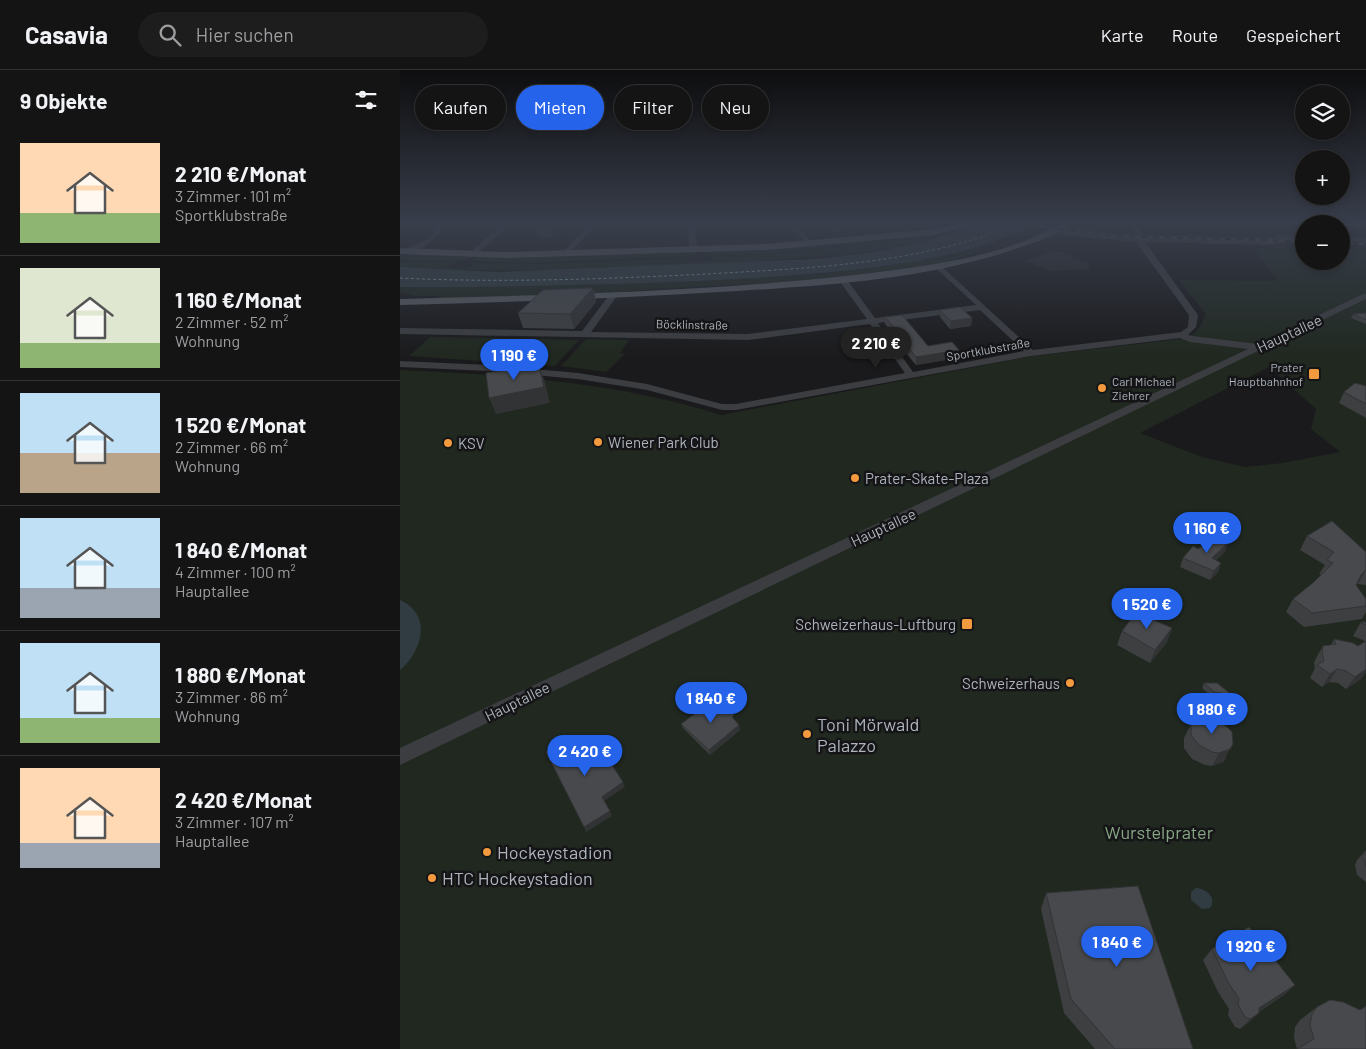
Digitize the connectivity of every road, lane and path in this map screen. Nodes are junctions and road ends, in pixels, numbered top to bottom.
1 (927, 268) edge
2 (942, 268) edge
3 (1158, 268) edge
4 (842, 279) junction
5 (614, 296) junction
6 (1366, 296) edge
7 (400, 302) edge
8 (982, 307) junction
9 (873, 321) junction
10 (400, 331) edge
11 (584, 335) junction
12 (1181, 335) junction
13 (1259, 347) junction
14 (1031, 353) junction
15 (400, 364) edge
16 (911, 375) junction
17 (722, 407) joint
18 (400, 757) edge

1 - 4 main road
2 - 8 street
3 - 12 street
4 - 5 main road
4 - 9 street
5 - 7 main road
5 - 11 street
6 - 13 street, Hauptallee
8 - 9 street, Böcklinstraße
8 - 14 street
9 - 11 street, Böcklinstraße
9 - 16 street
10 - 11 street, Böcklinstraße
12 - 13 street, Sportklubstraße
12 - 14 street, Sportklubstraße
13 - 18 street, Hauptallee
14 - 16 street, Sportklubstraße
15 - 17 street
16 - 17 street, Sportklubstraße

